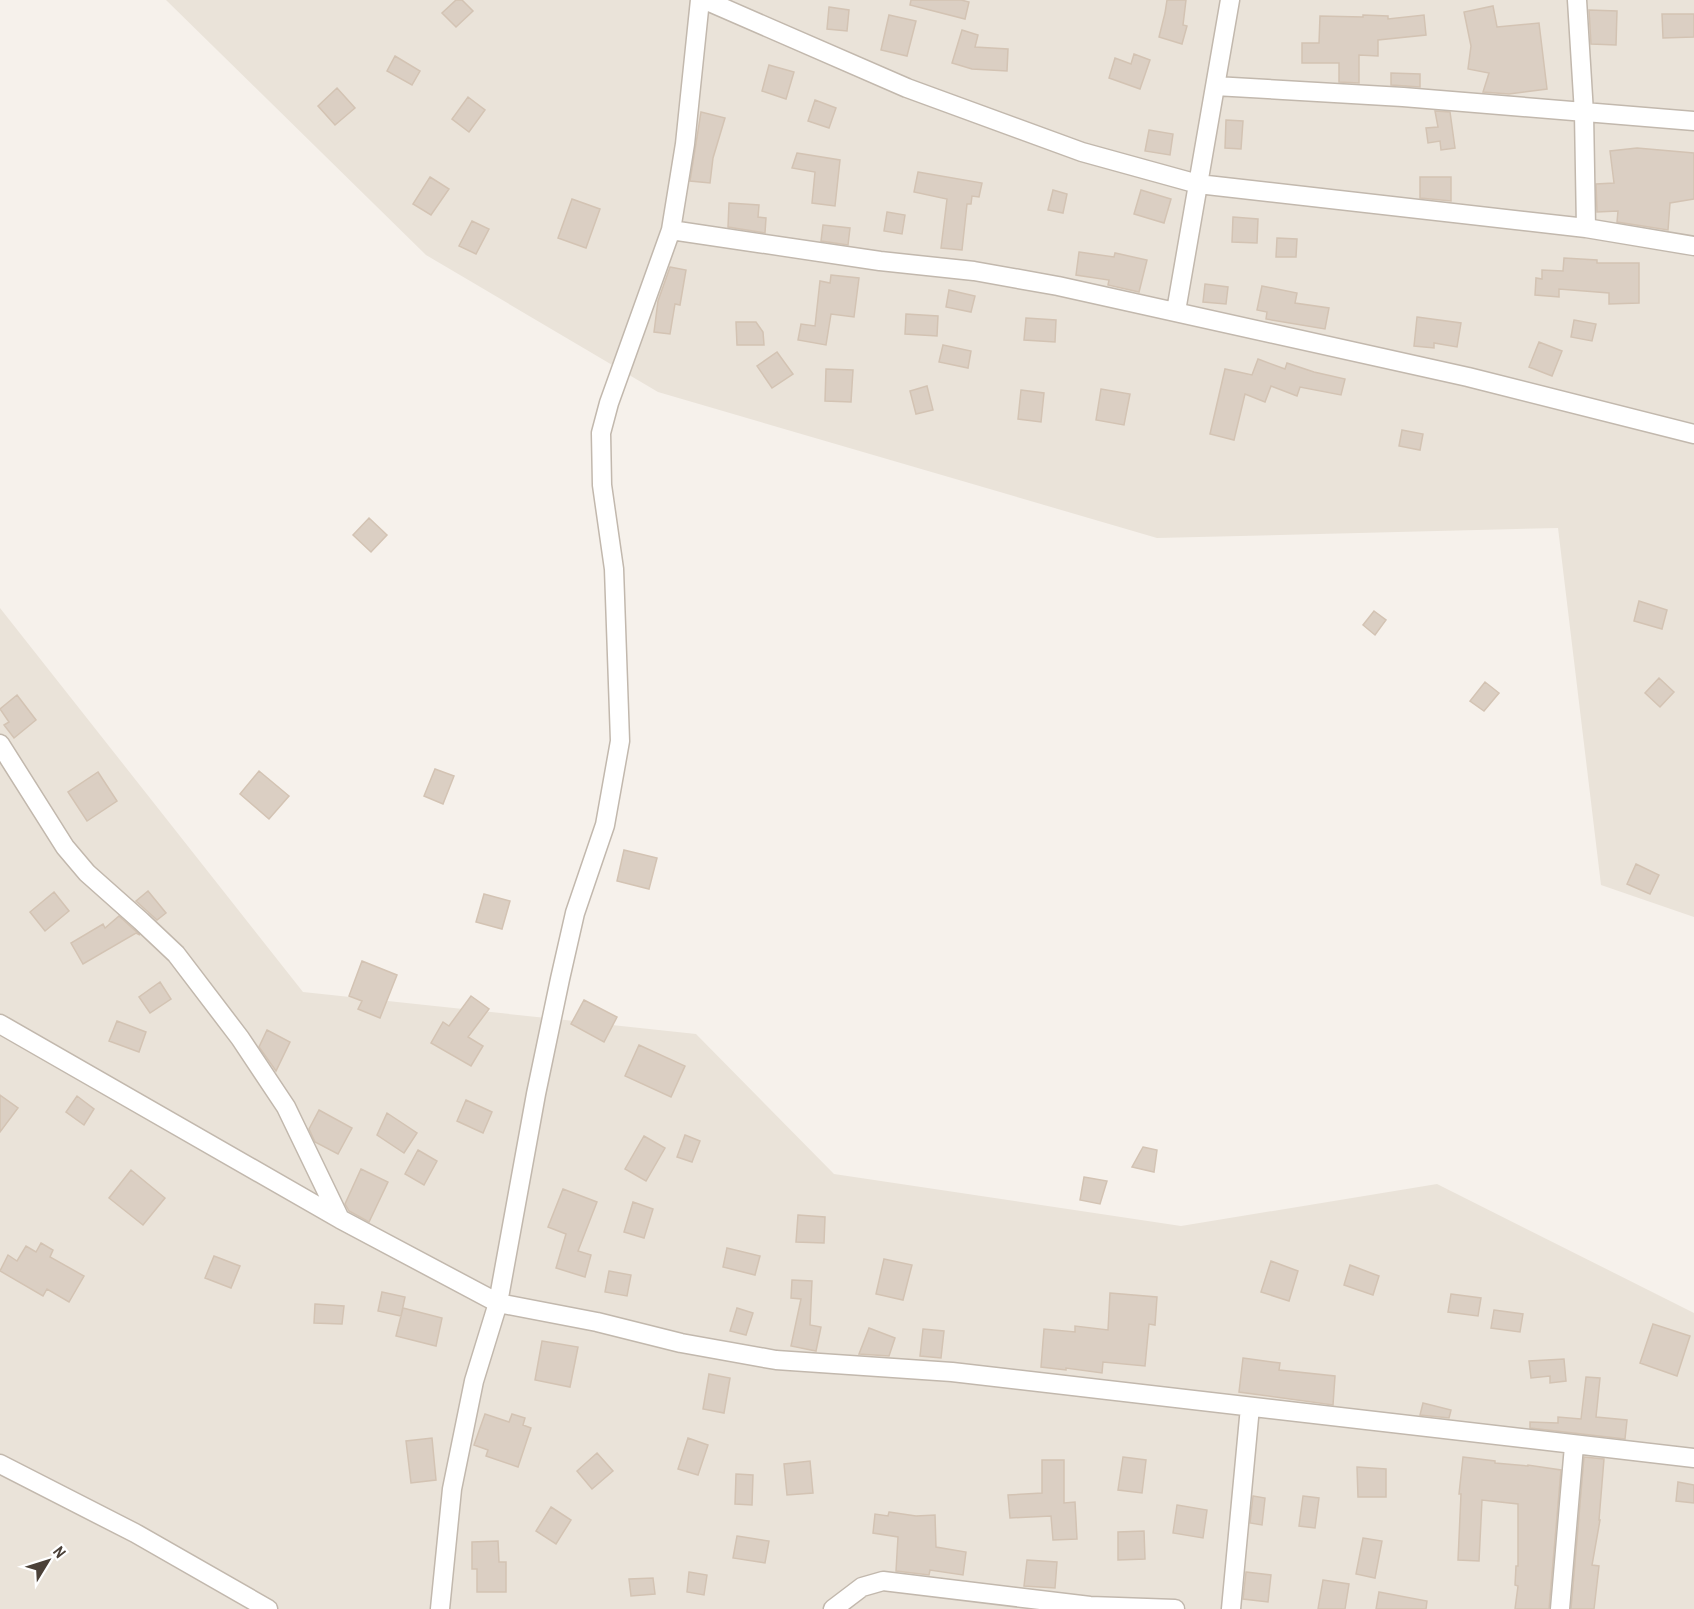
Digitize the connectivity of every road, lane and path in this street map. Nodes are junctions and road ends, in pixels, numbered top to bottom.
1 (703, 0) edge
2 (1230, 0) edge
3 (1577, 0) edge
4 (1215, 86) junction
5 (1584, 113) junction
6 (1694, 121) edge
7 (1198, 184) junction
8 (1586, 228) junction
9 (671, 230) junction
10 (1694, 246) edge
11 (1176, 311) junction
12 (1694, 434) edge
13 (1, 747) edge
14 (0, 1024) edge
15 (340, 1219) junction
16 (498, 1303) junction
17 (1250, 1407) junction
18 (1574, 1446) junction
19 (1694, 1458) edge
20 (0, 1464) edge
21 (268, 1609) edge
22 (440, 1609) edge
23 (833, 1609) edge
24 (1175, 1609) edge
25 (1231, 1609) edge
26 (1560, 1609) edge

1 - 7 street
1 - 9 street
2 - 4 street
3 - 5 street
4 - 5 street
4 - 7 street
5 - 6 street
5 - 8 street
7 - 8 street
7 - 11 street
8 - 10 street
9 - 11 street
9 - 16 street
11 - 12 street
13 - 15 street
14 - 15 street
15 - 16 street
16 - 17 street
16 - 22 street
17 - 18 street
17 - 25 street
18 - 19 street
18 - 26 street
20 - 21 street
23 - 24 street

